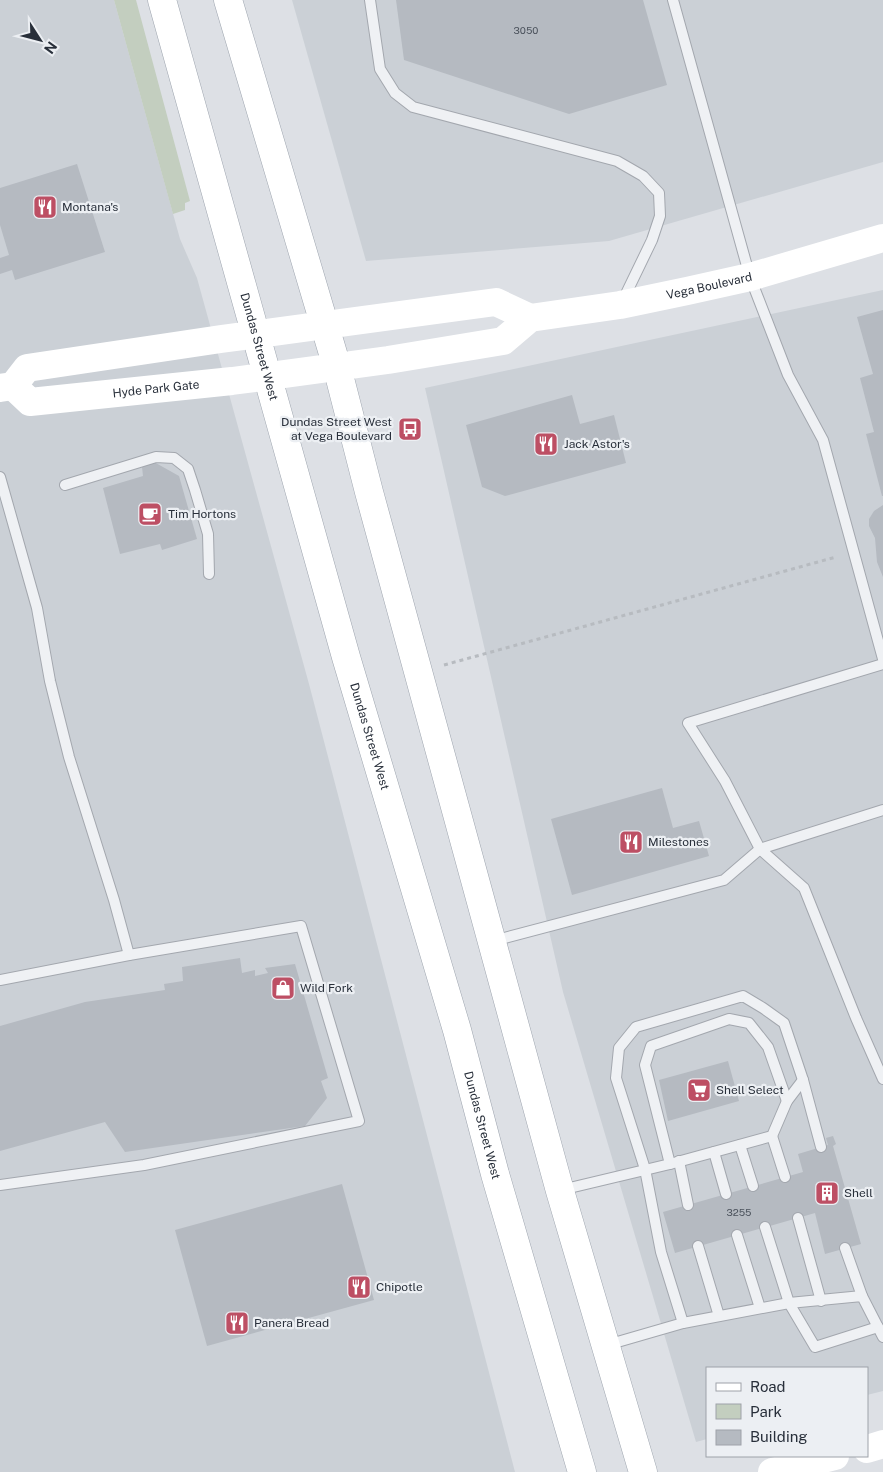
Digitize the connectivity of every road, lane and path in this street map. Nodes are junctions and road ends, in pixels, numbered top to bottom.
1 (162, 0) edge
2 (228, 0) edge
3 (370, 0) edge
4 (673, 0) edge
5 (883, 238) edge
6 (750, 277) junction
7 (620, 306) junction
8 (530, 318) junction
9 (324, 325) junction
10 (256, 334) junction
11 (336, 367) junction
12 (267, 376) junction
13 (7, 387) edge
14 (0, 476) edge
15 (65, 485) dead end
16 (853, 552) junction
17 (209, 574) dead end
18 (883, 660) edge
19 (883, 664) edge
20 (419, 672) junction
21 (883, 810) edge
22 (760, 849) junction
23 (493, 941) junction
24 (129, 955) junction
25 (0, 980) edge
26 (883, 1079) edge
27 (803, 1080) junction
28 (787, 1101) junction
29 (772, 1136) junction
30 (740, 1145) junction
31 (821, 1147) dead end
32 (714, 1152) junction
33 (674, 1162) junction
34 (645, 1169) junction
35 (785, 1177) dead end
36 (0, 1185) edge
37 (753, 1186) dead end
38 (560, 1191) junction
39 (726, 1194) dead end
40 (688, 1205) dead end
41 (798, 1218) dead end
42 (765, 1227) dead end
43 (737, 1235) dead end
44 (698, 1246) dead end
45 (845, 1248) dead end
46 (862, 1296) junction
47 (821, 1300) junction
48 (789, 1303) junction
49 (760, 1308) junction
50 (719, 1316) junction
51 (683, 1323) junction
52 (881, 1332) edge
53 (605, 1346) junction
54 (883, 1444) edge
55 (868, 1449) edge
56 (831, 1457) edge
57 (582, 1472) edge
58 (643, 1472) edge
59 (772, 1472) edge

1 - 10 main road, Dundas Street West
2 - 9 main road
3 - 7 lane
4 - 6 lane
5 - 6 main road, Vega Boulevard
6 - 7 main road, Vega Boulevard
6 - 16 lane
7 - 8 main road, Vega Boulevard
8 - 9 main road
8 - 11 main road
9 - 10 main road, Hyde Park Gate
9 - 11 main road
10 - 12 main road, Dundas Street West
10 - 13 main road, Hyde Park Gate
11 - 12 main road, Hyde Park Gate
11 - 20 main road
12 - 13 main road, Hyde Park Gate
12 - 57 main road, Dundas Street West
14 - 24 lane
15 - 17 lane
16 - 18 lane
16 - 20 path
19 - 22 lane
20 - 23 main road
21 - 22 lane
22 - 23 lane
22 - 26 lane
23 - 38 main road
24 - 25 lane
24 - 36 lane
27 - 28 lane
27 - 31 lane
27 - 34 lane
28 - 29 lane
28 - 33 lane
29 - 30 lane
29 - 35 lane
30 - 32 lane
30 - 37 lane
32 - 33 lane
32 - 39 lane
33 - 34 lane
33 - 40 lane
34 - 38 lane
34 - 51 lane
38 - 53 main road
41 - 47 lane
42 - 48 lane
43 - 49 lane
44 - 50 lane
45 - 46 lane
46 - 47 lane
46 - 52 lane
47 - 48 lane
48 - 49 lane
48 - 52 lane
49 - 50 lane
50 - 51 lane
51 - 53 lane
53 - 58 main road
54 - 55 main road
56 - 59 main road

